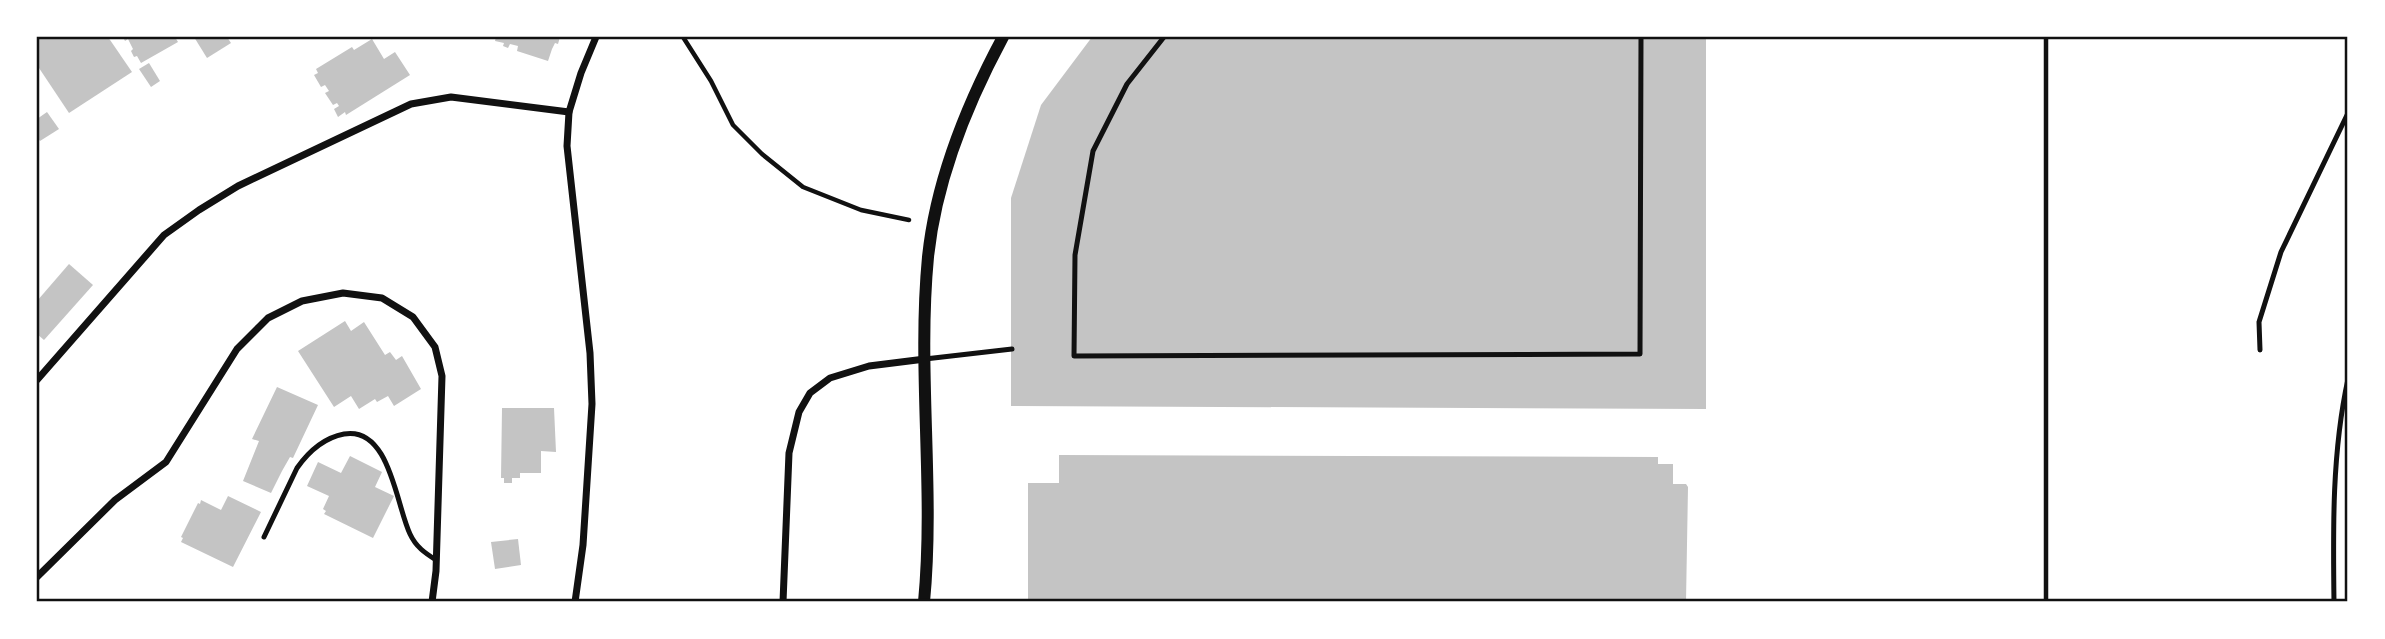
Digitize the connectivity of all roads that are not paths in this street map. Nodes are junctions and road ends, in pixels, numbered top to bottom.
1 (596, 37) edge
2 (1003, 37) edge
3 (1164, 37) edge
4 (1641, 37) edge
5 (569, 112) junction
6 (2348, 113) edge
7 (1012, 349) dead end
8 (2260, 350) dead end
9 (925, 359) junction
10 (2348, 379) edge
11 (37, 380) edge
12 (264, 537) dead end
13 (436, 561) junction
14 (37, 577) edge
15 (432, 602) edge
16 (575, 602) edge
17 (783, 602) edge
18 (924, 602) edge
19 (2334, 602) edge

1 - 5 street
2 - 9 street
3 - 4 lane
5 - 11 street
5 - 16 street
6 - 8 lane
7 - 9 lane
9 - 17 street
9 - 18 street
10 - 19 lane
12 - 13 lane
13 - 14 street
13 - 15 street

